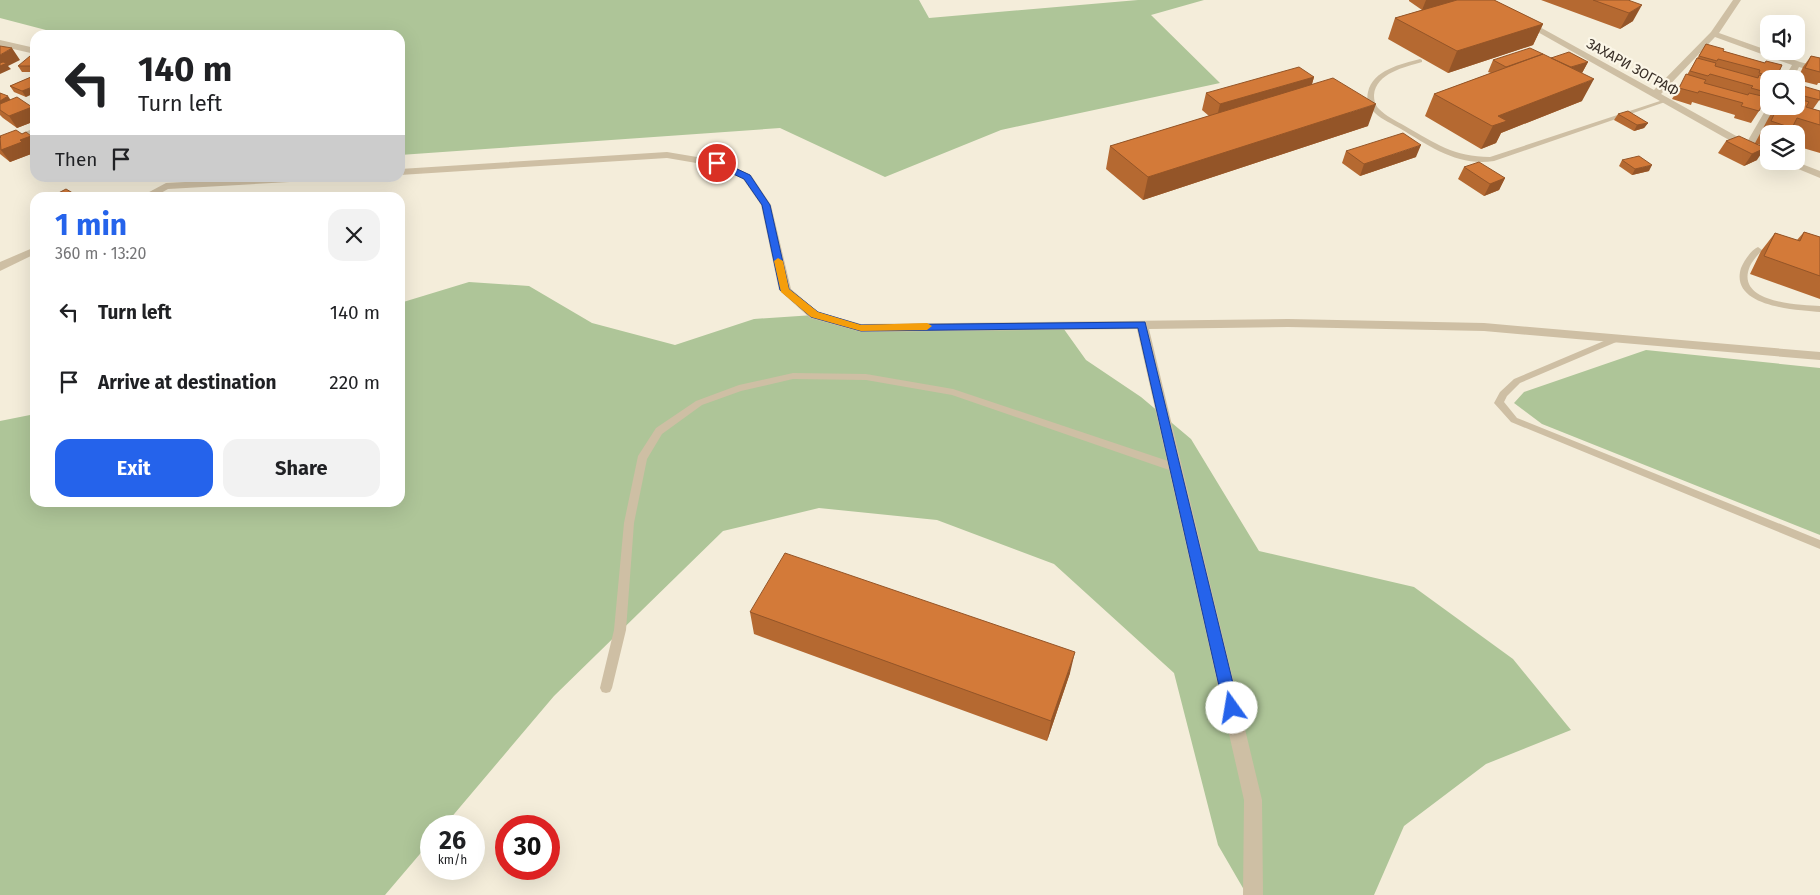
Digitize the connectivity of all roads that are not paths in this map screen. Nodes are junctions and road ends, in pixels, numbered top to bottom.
1 (1737, 0) edge
2 (1518, 18) edge
3 (1714, 34) junction
4 (0, 43) edge
5 (30, 50) edge
6 (1420, 61) dead end
7 (1797, 64) junction
8 (1793, 70) edge
9 (1820, 70) edge
10 (1655, 95) junction
11 (1665, 101) junction
12 (1767, 115) edge
13 (30, 134) edge
14 (0, 146) edge
15 (1748, 147) junction
16 (1760, 152) edge
17 (1805, 169) edge
18 (405, 172) edge
19 (1820, 175) edge
20 (163, 182) edge
21 (150, 192) edge
22 (1758, 250) dead end
23 (30, 252) edge
24 (0, 267) edge
25 (1820, 309) edge
26 (1142, 324) junction
27 (1618, 338) junction
28 (1820, 356) edge
29 (1176, 468) junction
30 (1820, 545) edge
31 (606, 688) dead end
32 (1253, 895) edge

1 - 3 street
2 - 10 street, ЗАХАРИ ЗОГРАФ
3 - 7 street
3 - 10 street
4 - 5 street
6 - 11 lane
7 - 8 street
7 - 9 street
10 - 11 street, ЗАХАРИ ЗОГРАФ
11 - 15 street, ЗАХАРИ ЗОГРАФ
12 - 15 street
13 - 14 street
15 - 16 street, ЗАХАРИ ЗОГРАФ
17 - 19 street
18 - 26 street
20 - 21 street
22 - 25 lane
23 - 24 street
26 - 27 street
26 - 29 street
27 - 28 street
27 - 30 lane
29 - 31 lane
29 - 32 street

